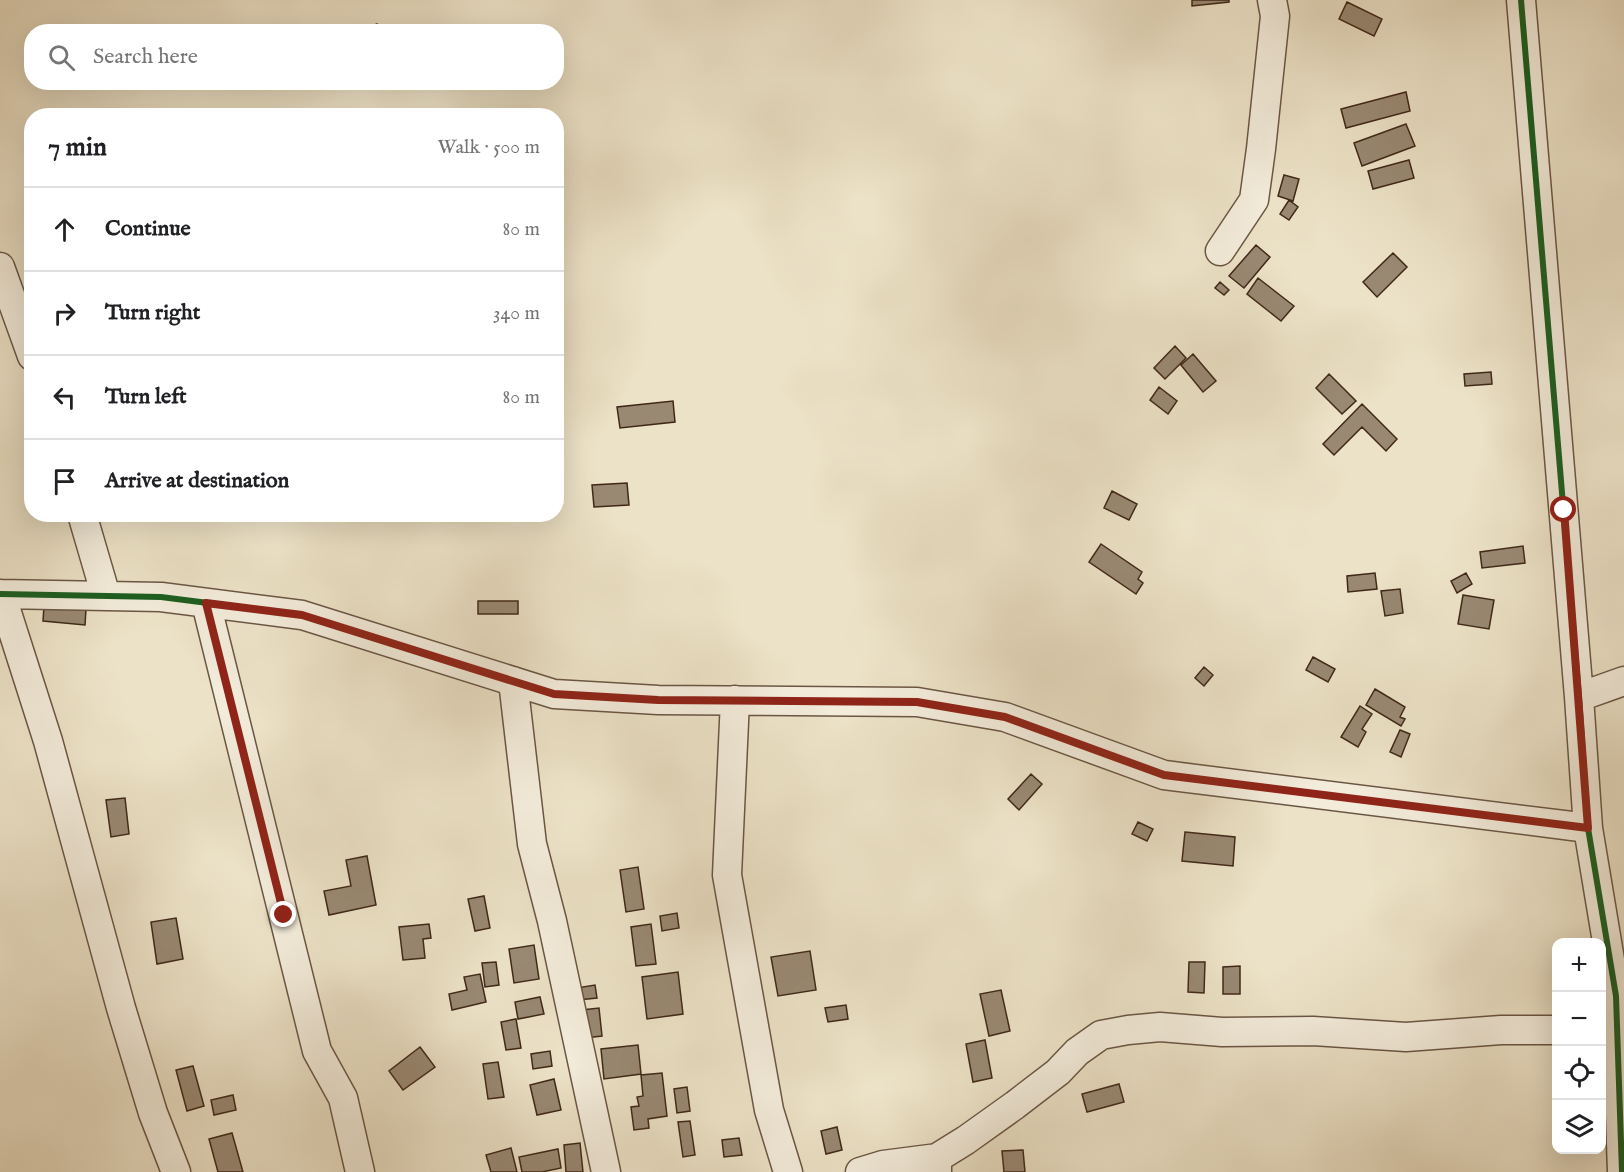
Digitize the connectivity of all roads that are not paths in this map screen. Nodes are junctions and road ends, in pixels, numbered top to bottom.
1 (1272, 0) edge
2 (1521, 0) edge
3 (1220, 251) dead end
4 (0, 267) edge
5 (24, 334) edge
6 (84, 522) edge
7 (0, 594) edge
8 (106, 596) junction
9 (206, 603) junction
10 (513, 681) junction
11 (1624, 681) edge
12 (1579, 697) junction
13 (735, 700) junction
14 (1588, 828) junction
15 (1552, 1030) edge
16 (1609, 1030) edge
17 (937, 1165) edge
18 (176, 1172) edge
19 (360, 1172) edge
20 (606, 1172) edge
21 (788, 1172) edge
22 (860, 1172) edge
23 (1622, 1172) edge

1 - 3 street
2 - 12 street
4 - 5 street
6 - 8 street
7 - 8 street
7 - 18 street
8 - 9 street
9 - 10 street
9 - 19 street
10 - 13 street
10 - 20 street
11 - 12 street
12 - 14 street
13 - 14 street
13 - 21 street
14 - 16 street
15 - 17 street
16 - 23 street
17 - 22 street

